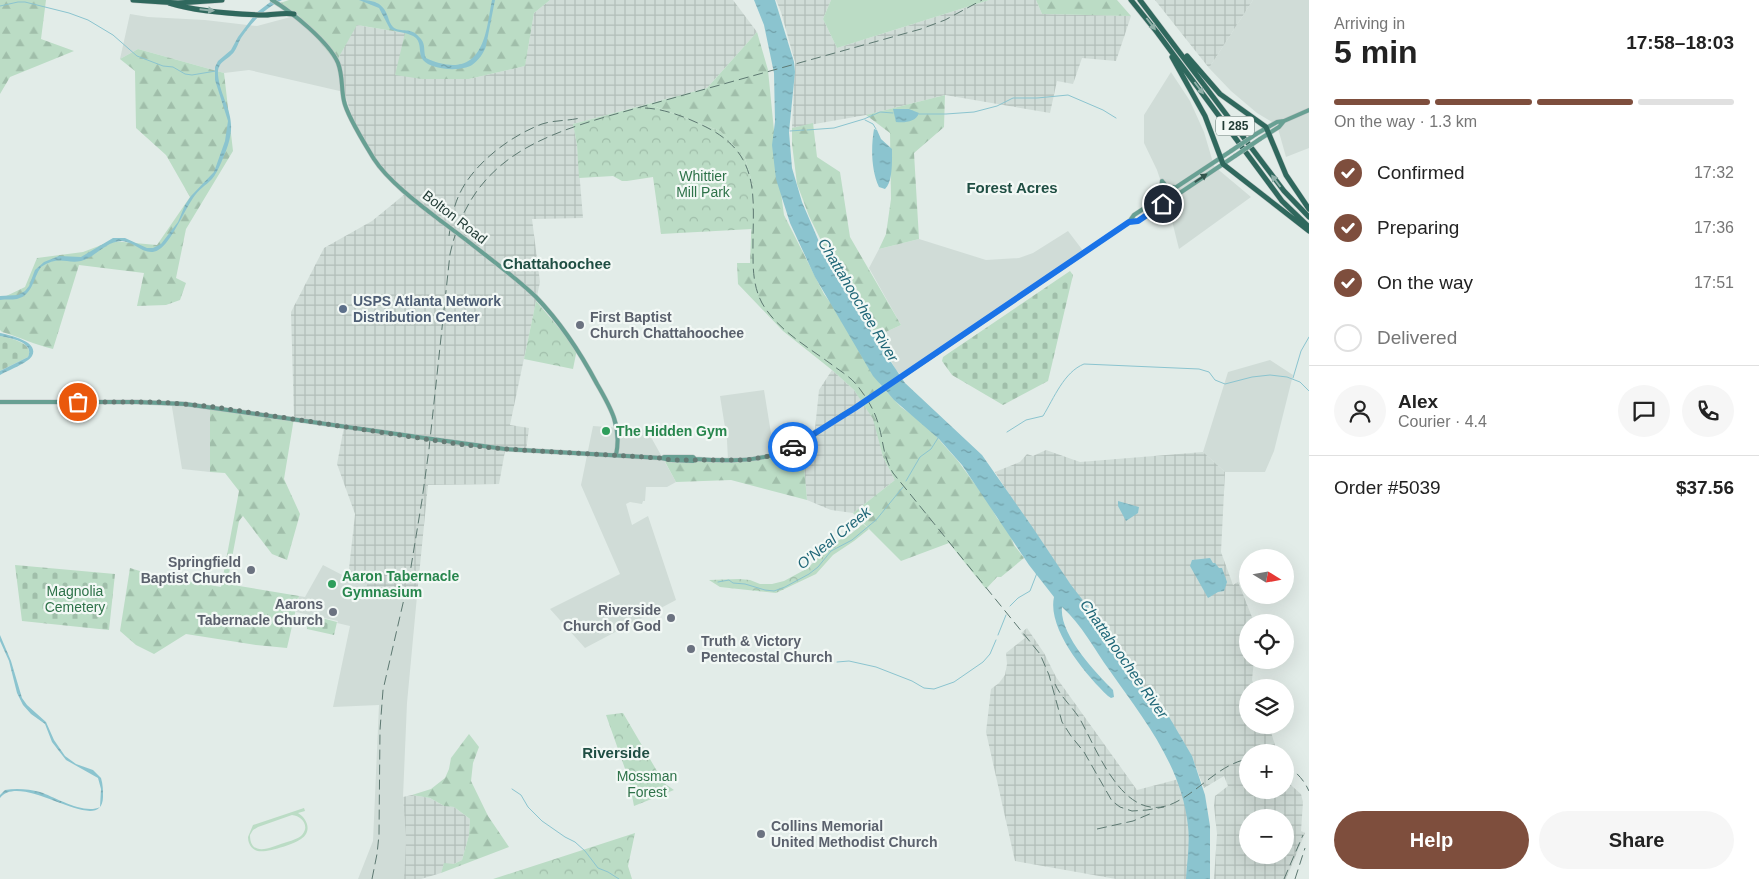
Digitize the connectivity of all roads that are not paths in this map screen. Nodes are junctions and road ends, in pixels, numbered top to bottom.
1 (133, 0) edge
2 (222, 0) edge
3 (272, 0) edge
4 (1131, 0) edge
5 (1140, 0) edge
6 (169, 3) junction
7 (294, 14) junction
8 (1165, 32) junction
9 (1170, 49) junction
10 (1309, 110) edge
11 (1267, 130) junction
12 (1220, 158) junction
13 (1223, 164) junction
14 (1177, 187) junction
15 (1173, 198) junction
16 (1156, 200) junction
17 (1158, 207) junction
18 (1309, 209) edge
19 (1309, 218) edge
20 (1129, 222) junction
21 (1309, 227) edge
22 (1309, 231) edge
23 (0, 402) edge
24 (616, 455) junction

1 - 6 highway
2 - 6 highway
3 - 7 main road, Bolton Road
4 -> 9 highway, I 285
5 - 8 highway, I 285
6 -> 7 highway
7 - 24 main road, Bolton Road, bridge
8 - 11 highway
19 -> 8 highway, I 285
9 - 12 highway
9 -> 21 highway, I 285
10 - 11 main road
11 - 12 main road, bridge
11 - 13 main road, bridge
11 - 18 highway
12 - 13 highway
12 - 14 main road
15 -> 13 main road
13 - 22 highway
14 - 16 main road
14 - 16 main road
15 - 17 main road
15 - 17 main road
16 - 20 main road
17 - 20 main road
20 - 24 main road, bridge
23 - 24 main road, bridge

